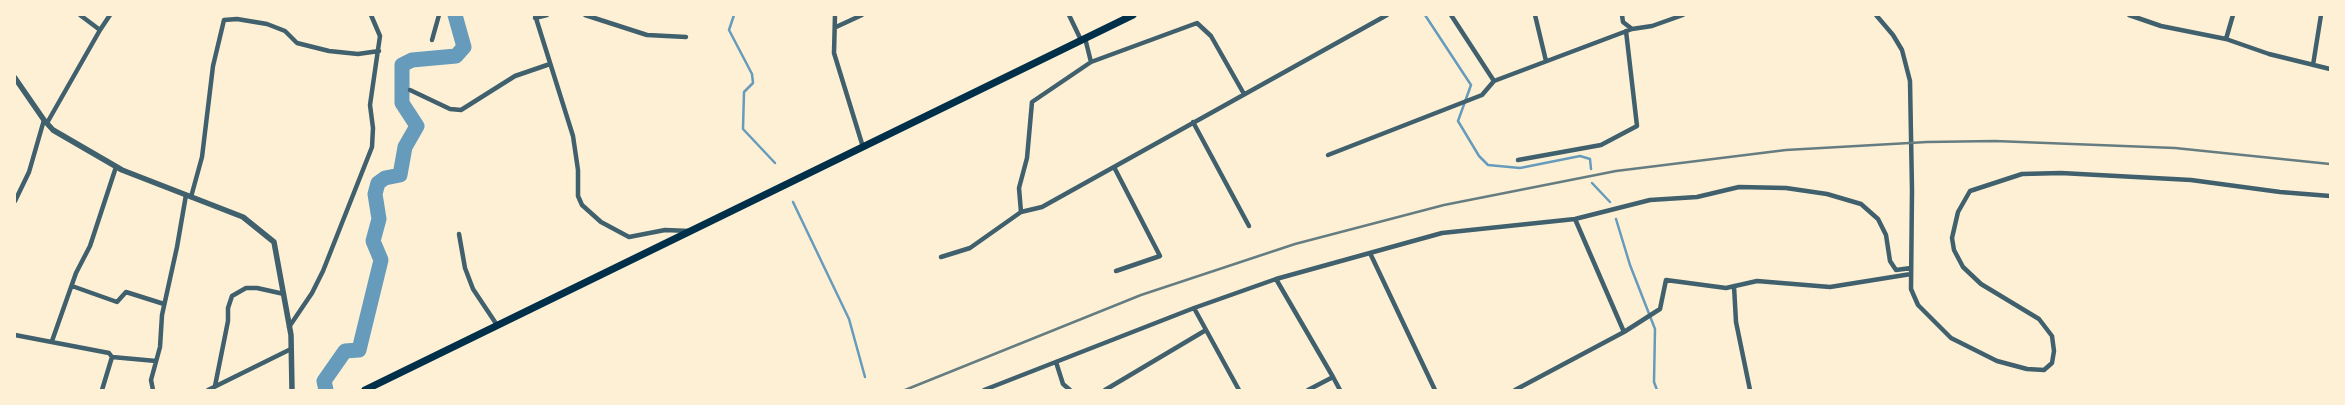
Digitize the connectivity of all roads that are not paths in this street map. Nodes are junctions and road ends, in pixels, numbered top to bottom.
1 (80, 15) edge
2 (110, 15) edge
3 (371, 15) edge
4 (439, 15) edge
5 (547, 15) edge
6 (585, 15) edge
7 (835, 15) edge
8 (862, 15) edge
9 (1069, 15) edge
10 (1133, 15) edge
11 (1387, 15) edge
12 (1451, 15) edge
13 (1535, 15) edge
14 (1622, 15) edge
15 (1683, 15) edge
16 (1876, 15) edge
17 (2129, 15) edge
18 (2233, 15) edge
19 (2321, 15) edge
20 (535, 16) edge
21 (836, 27) junction
22 (1632, 29) junction
23 (100, 30) junction
24 (1626, 31) junction
25 (686, 37) dead end
26 (1083, 39) junction
27 (2226, 39) junction
28 (432, 40) dead end
29 (379, 51) junction
30 (1546, 61) junction
31 (1091, 62) junction
32 (550, 64) junction
33 (2312, 65) junction
34 (2330, 69) edge
35 (15, 78) edge
36 (1494, 80) junction
37 (410, 90) dead end
38 (1244, 94) junction
39 (45, 121) junction
40 (1193, 122) junction
41 (863, 147) junction
42 (1328, 155) dead end
43 (1518, 160) dead end
44 (1114, 166) junction
45 (116, 167) junction
46 (188, 196) junction
47 (2330, 196) edge
48 (15, 201) edge
49 (1021, 212) junction
50 (1575, 219) junction
51 (1250, 226) dead end
52 (692, 231) junction
53 (460, 234) dead end
54 (1370, 252) junction
55 (940, 257) dead end
56 (1116, 271) dead end
57 (1911, 271) junction
58 (1276, 279) junction
59 (72, 286) junction
60 (1734, 286) junction
61 (284, 294) junction
62 (164, 304) junction
63 (1194, 308) junction
64 (497, 325) junction
65 (289, 328) junction
66 (1206, 330) junction
67 (1624, 332) junction
68 (15, 335) edge
69 (52, 342) junction
70 (290, 349) junction
71 (112, 357) junction
72 (156, 361) junction
73 (1056, 362) junction
74 (1333, 378) junction
75 (215, 386) junction
76 (102, 390) edge
77 (153, 390) edge
78 (208, 390) edge
79 (292, 390) edge
80 (365, 390) edge
81 (984, 390) edge
82 (1070, 390) edge
83 (1105, 390) edge
84 (1239, 390) edge
85 (1308, 390) edge
86 (1340, 390) edge
87 (1435, 390) edge
88 (1515, 390) edge
89 (1750, 390) edge

1 - 23 street
2 - 23 street
3 - 29 street
4 - 28 street
5 - 20 street
6 - 25 street
7 - 21 street
8 - 21 street
9 - 26 street
10 - 26 highway
11 - 38 street
12 - 36 street
13 - 30 street
14 - 22 street
15 - 22 street
16 - 57 street
17 - 27 street
18 - 27 street
19 - 33 street
20 - 32 street
21 - 41 street
22 - 24 street
23 - 39 street
24 - 30 street
24 - 43 street
26 - 31 street
26 - 41 highway
27 - 33 street
29 - 46 street
29 - 65 street
30 - 36 street
31 - 38 street
31 - 49 street
32 - 37 street
32 - 52 street
33 - 34 street
35 - 39 street
36 - 42 street
38 - 40 street
39 - 45 street
39 - 48 street
40 - 44 street
40 - 51 street
41 - 52 highway
44 - 49 street
44 - 56 street
45 - 46 street
45 - 59 street
46 - 61 street
46 - 62 street
47 - 57 street
49 - 55 street
50 - 54 street
50 - 57 street
50 - 67 street
52 - 64 highway
53 - 64 street
54 - 58 street
54 - 87 street
57 - 60 street
58 - 63 street
58 - 74 street
59 - 62 street
59 - 69 street
60 - 67 street
60 - 89 street
61 - 65 street
61 - 75 street
62 - 72 street
63 - 66 street
63 - 73 street
64 - 80 highway
65 - 70 street
66 - 83 street
66 - 84 street
67 - 88 street
68 - 69 street
69 - 71 street
70 - 75 street
70 - 79 street
71 - 72 street
71 - 76 street
72 - 77 street
73 - 81 street
73 - 82 street
74 - 85 street
74 - 86 street
75 - 78 street

